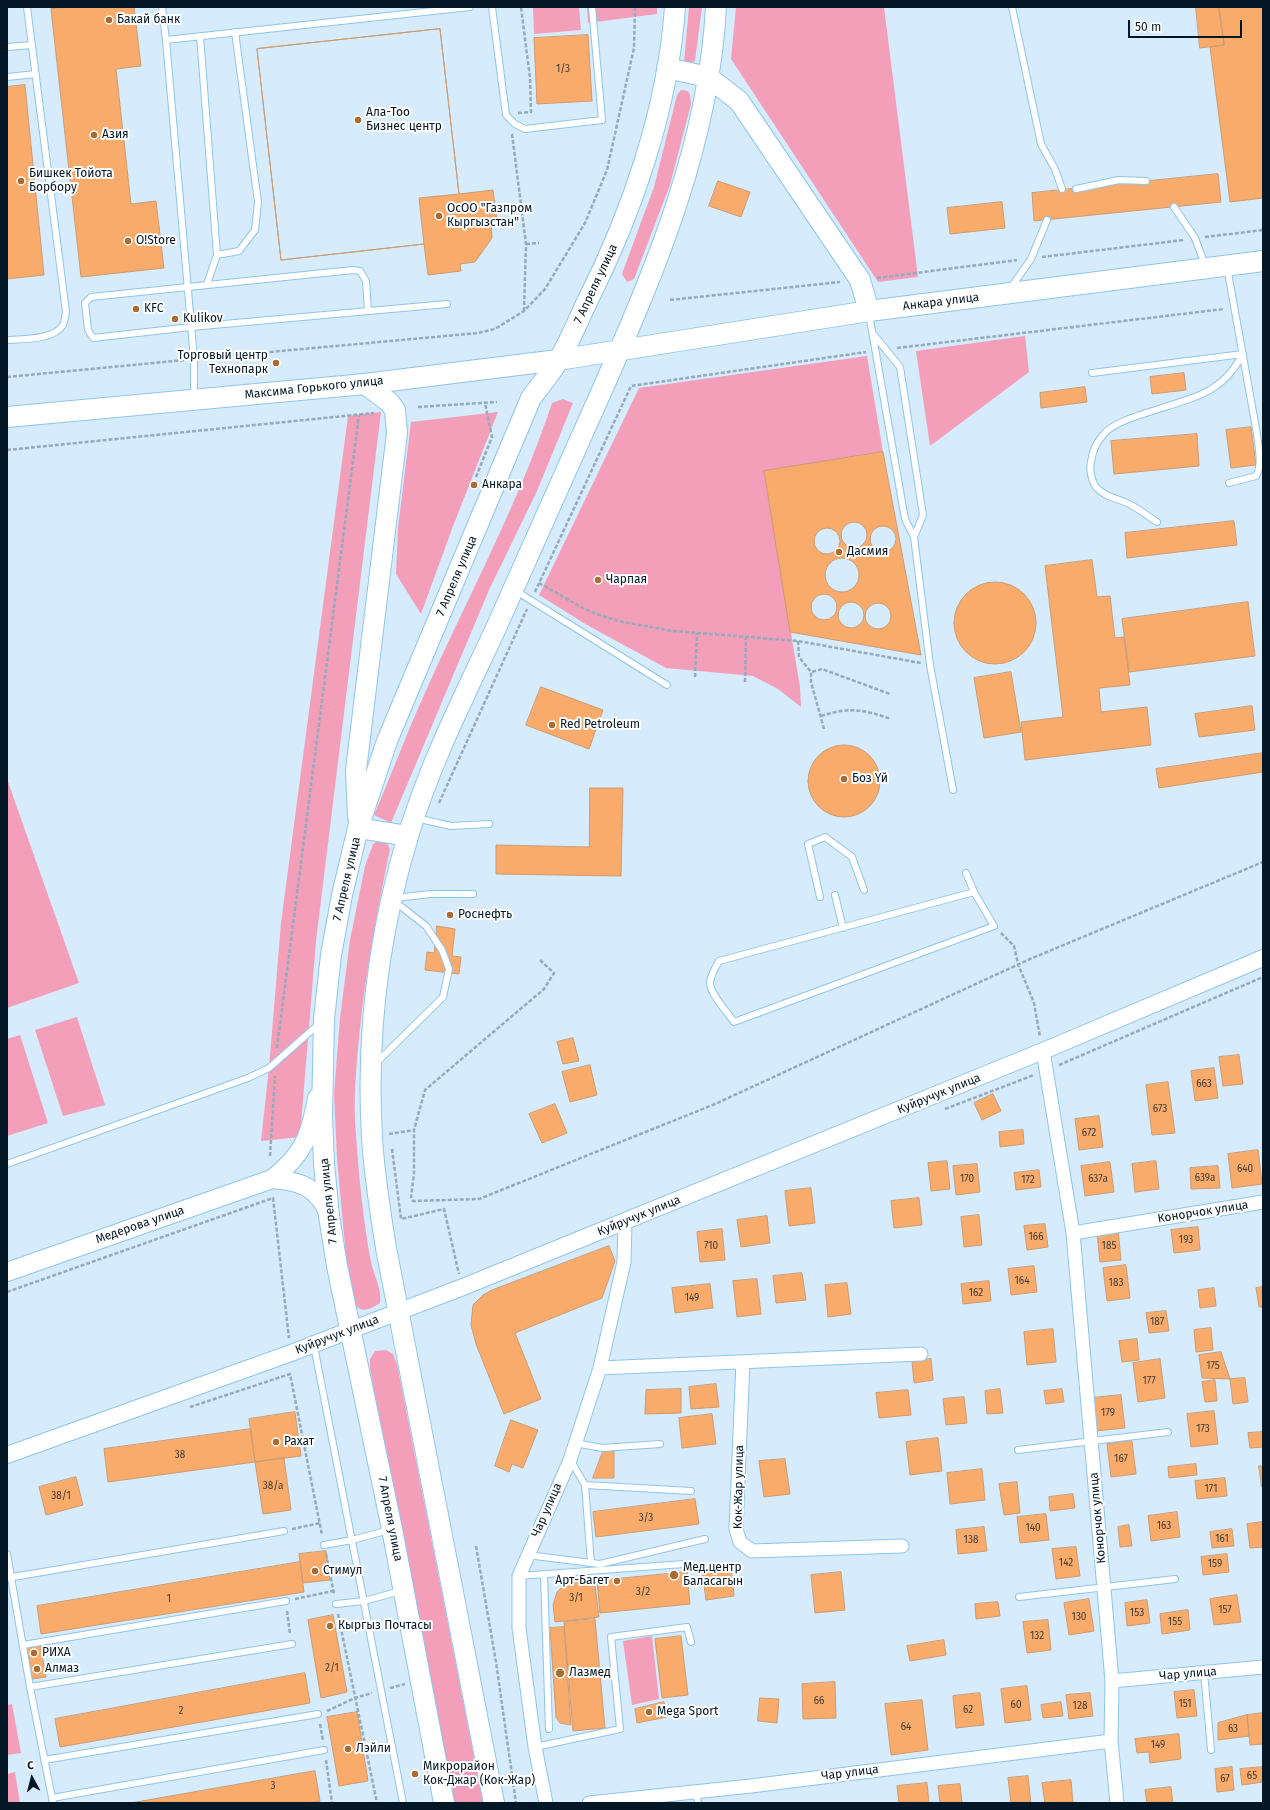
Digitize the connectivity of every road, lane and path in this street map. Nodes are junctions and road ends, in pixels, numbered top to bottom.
1 (27, 7) edge
2 (162, 7) edge
3 (470, 7) edge
4 (492, 7) edge
5 (521, 7) edge
6 (592, 7) edge
7 (635, 7) edge
8 (675, 7) edge
9 (716, 7) edge
10 (1012, 7) edge
11 (235, 32) junction
12 (200, 36) junction
13 (166, 40) junction
14 (32, 45) junction
15 (7, 47) edge
16 (667, 68) junction
17 (36, 74) junction
18 (7, 77) edge
19 (708, 77) junction
20 (506, 115) junction
21 (1146, 182) dead end
22 (1062, 189) dead end
23 (1076, 189) dead end
24 (1174, 207) dead end
25 (1047, 220) dead end
26 (1263, 230) edge
27 (1195, 238) junction
28 (539, 243) dead end
29 (526, 244) junction
30 (217, 255) junction
31 (1031, 259) junction
32 (1263, 261) edge
33 (1227, 266) junction
34 (1206, 268) junction
35 (860, 280) junction
36 (207, 284) junction
37 (187, 286) junction
38 (1007, 293) junction
39 (670, 300) dead end
40 (447, 304) dead end
41 (1234, 308) junction
42 (368, 311) junction
43 (524, 311) junction
44 (869, 311) junction
45 (191, 327) junction
46 (874, 334) junction
47 (7, 340) edge
48 (886, 350) junction
49 (620, 351) junction
50 (877, 351) junction
51 (1243, 354) junction
52 (194, 359) junction
53 (558, 360) junction
54 (1092, 373) dead end
55 (7, 377) edge
56 (365, 384) junction
57 (194, 400) junction
58 (497, 402) dead end
59 (486, 403) junction
60 (418, 407) dead end
61 (381, 412) dead end
62 (359, 415) junction
63 (7, 417) edge
64 (7, 450) edge
65 (476, 477) dead end
66 (1228, 483) dead end
67 (1157, 522) dead end
68 (914, 537) junction
69 (539, 583) junction
70 (513, 589) junction
71 (531, 601) junction
72 (697, 633) junction
73 (746, 637) junction
74 (798, 640) junction
75 (930, 665) junction
76 (811, 672) junction
77 (695, 677) dead end
78 (744, 682) dead end
79 (667, 685) dead end
80 (890, 694) dead end
81 (820, 716) junction
82 (890, 719) dead end
83 (824, 729) dead end
84 (953, 790) dead end
85 (489, 824) dead end
86 (418, 825) junction
87 (358, 828) junction
88 (1263, 862) edge
89 (966, 873) dead end
90 (864, 890) dead end
91 (974, 892) junction
92 (473, 894) dead end
93 (835, 895) dead end
94 (820, 897) dead end
95 (391, 899) junction
96 (994, 926) junction
97 (843, 928) junction
98 (1263, 958) edge
99 (540, 960) dead end
100 (1018, 964) junction
101 (324, 1019) junction
102 (1043, 1051) junction
103 (276, 1062) junction
104 (371, 1069) junction
105 (322, 1073) junction
106 (389, 1126) dead end
107 (414, 1130) junction
108 (381, 1135) junction
109 (270, 1156) dead end
110 (7, 1164) edge
111 (272, 1179) junction
112 (1263, 1202) edge
113 (329, 1214) junction
114 (625, 1222) junction
115 (1073, 1233) junction
116 (456, 1267) dead end
117 (7, 1272) edge
118 (7, 1292) edge
119 (399, 1312) junction
120 (288, 1329) dead end
121 (351, 1330) junction
122 (313, 1344) junction
123 (921, 1354) dead end
124 (743, 1362) junction
125 (600, 1368) junction
126 (186, 1409) dead end
127 (1168, 1432) dead end
128 (1091, 1440) junction
129 (575, 1443) junction
130 (660, 1444) dead end
131 (1018, 1450) dead end
132 (7, 1455) edge
133 (570, 1460) junction
134 (585, 1485) junction
135 (691, 1490) dead end
136 (320, 1523) junction
137 (392, 1529) junction
138 (284, 1530) joint
139 (705, 1539) dead end
140 (352, 1540) junction
141 (324, 1545) junction
142 (476, 1546) dead end
143 (902, 1546) dead end
144 (7, 1554) edge
145 (527, 1555) junction
146 (591, 1563) junction
147 (684, 1564) dead end
148 (544, 1575) junction
149 (519, 1576) junction
150 (9, 1577) edge
151 (1175, 1579) dead end
152 (1104, 1587) junction
153 (404, 1590) junction
154 (334, 1591) junction
155 (1019, 1597) dead end
156 (286, 1601) junction
157 (364, 1601) junction
158 (336, 1604) junction
159 (691, 1642) dead end
160 (292, 1644) joint
161 (23, 1645) junction
162 (1263, 1667) edge
163 (1204, 1672) junction
164 (1112, 1681) junction
165 (30, 1687) junction
166 (355, 1698) junction
167 (318, 1714) junction
168 (549, 1729) dead end
169 (1111, 1741) junction
170 (535, 1747) junction
171 (324, 1750) junction
172 (1211, 1750) dead end
173 (44, 1760) junction
174 (697, 1797) edge
175 (52, 1801) edge
176 (332, 1803) edge
177 (377, 1803) edge
178 (403, 1803) edge
179 (444, 1803) edge
180 (494, 1803) edge
181 (516, 1803) edge
182 (546, 1803) edge
183 (589, 1803) edge
184 (1117, 1803) edge

1 - 14 lane
2 - 13 lane
3 - 11 lane
4 - 20 lane
5 - 20 path
6 - 20 lane
7 - 43 path
8 - 16 main road, 7 Апреля улица
9 - 19 main road
10 - 22 lane
11 - 12 lane
11 - 30 lane
12 - 13 lane
12 - 30 lane
13 - 37 lane
14 - 15 lane
14 - 17 lane
16 - 19 main road
16 - 53 main road, 7 Апреля улица
17 - 18 lane
17 - 47 lane
19 - 35 main road
19 - 49 main road
20 - 29 path
21 - 23 lane
24 - 27 lane
25 - 31 lane
26 - 27 path
27 - 31 path
27 - 34 lane
28 - 29 path
29 - 43 path
30 - 36 lane
31 - 35 path
31 - 38 lane
32 - 33 main road, Анкара улица
33 - 34 main road, Анкара улица
33 - 41 lane
34 - 38 main road, Анкара улица
35 - 39 path
35 - 44 main road
36 - 37 lane
36 - 42 lane
37 - 45 lane
37 - 45 lane
38 - 44 main road, Анкара улица
40 - 42 lane
41 - 48 path
41 - 51 lane
42 - 45 lane
43 - 52 path
44 - 46 lane
44 - 49 main road, Анкара улица
45 - 52 lane
46 - 48 lane
46 - 50 lane
48 - 68 lane
49 - 53 main road, Максима Горького улица
49 - 70 main road
50 - 68 lane
50 - 69 path
51 - 54 lane
51 - 66 lane
51 - 67 lane
52 - 55 path
52 - 57 lane
53 - 56 main road, Максима Горького улица
53 - 87 main road, 7 Апреля улица
56 - 57 main road, Максима Горького улица
56 - 87 main road
57 - 63 main road, Максима Горького улица
58 - 59 path
59 - 60 path
59 - 65 path
61 - 62 path
62 - 64 path
62 - 103 path
68 - 75 lane
69 - 71 path
69 - 72 path
70 - 71 lane
70 - 86 main road
71 - 79 lane
71 - 86 path
72 - 73 path
72 - 77 path
73 - 74 path
73 - 78 path
74 - 75 path
74 - 76 path
75 - 84 lane
76 - 80 path
76 - 81 path
81 - 82 path
81 - 83 path
85 - 86 lane
86 - 87 main road
86 - 95 main road
87 - 101 main road, 7 Апреля улица
88 - 100 path
89 - 91 lane
90 - 94 lane
91 - 96 lane
91 - 97 lane
92 - 95 lane
93 - 97 lane
95 - 104 main road
95 - 104 lane
96 - 97 lane
96 - 100 path
98 - 102 street, Куйручук улица
99 - 107 path
100 - 102 path
100 - 107 path
101 - 103 lane
101 - 105 main road, 7 Апреля улица
102 - 114 street, Куйручук улица
102 - 115 street, Конорчок улица
103 - 109 path
103 - 110 lane
104 - 108 main road
105 - 111 main road, Медерова улица
105 - 113 main road, 7 Апреля улица
106 - 108 path
107 - 108 path
108 - 116 path
108 - 119 main road
111 - 113 main road, Медерова улица
111 - 117 main road, Медерова улица
112 - 115 street, Конорчок улица
113 - 121 main road, 7 Апреля улица
114 - 119 street, Куйручук улица
114 - 125 street, Чар улица
115 - 128 street, Конорчок улица
118 - 120 path
119 - 121 street, Куйручук улица
119 - 180 main road
121 - 122 street, Куйручук улица
121 - 137 main road, 7 Апреля улица
122 - 132 street, Куйручук улица
122 - 140 lane
123 - 124 street
124 - 125 street
124 - 143 street, Кок-Жар улица
125 - 129 street, Чар улица
126 - 136 path
127 - 128 lane
128 - 131 lane
128 - 152 street, Конорчок улица
129 - 130 lane
129 - 133 street, Чар улица
133 - 134 lane
133 - 145 street, Чар улица
134 - 135 lane
134 - 146 lane
136 - 138 path
136 - 141 path
137 - 140 lane
137 - 153 main road, 7 Апреля улица
138 - 150 lane
139 - 146 lane
140 - 141 lane
140 - 157 lane
141 - 154 path
142 - 181 path
144 - 150 lane
145 - 146 lane
145 - 149 street, Чар улица
147 - 148 lane
148 - 149 lane
148 - 168 lane
149 - 170 street, Чар улица
150 - 161 lane
151 - 152 lane
152 - 155 lane
152 - 164 street, Конорчок улица
153 - 157 lane
153 - 179 main road, 7 Апреля улица
154 - 156 path
154 - 158 path
156 - 160 path
156 - 161 lane
157 - 158 lane
157 - 178 lane
158 - 166 path
159 - 170 lane
160 - 165 lane
161 - 165 lane
162 - 163 street, Чар улица
163 - 164 street, Чар улица
163 - 172 lane
164 - 169 street, Конорчок улица
165 - 173 lane
166 - 167 path
166 - 177 path
167 - 171 path
167 - 173 lane
169 - 174 street, Чар улица
169 - 184 street, Конорчок улица
170 - 182 street, Чар улица
171 - 175 lane
171 - 176 path
173 - 175 lane
174 - 183 street, Чар улица

